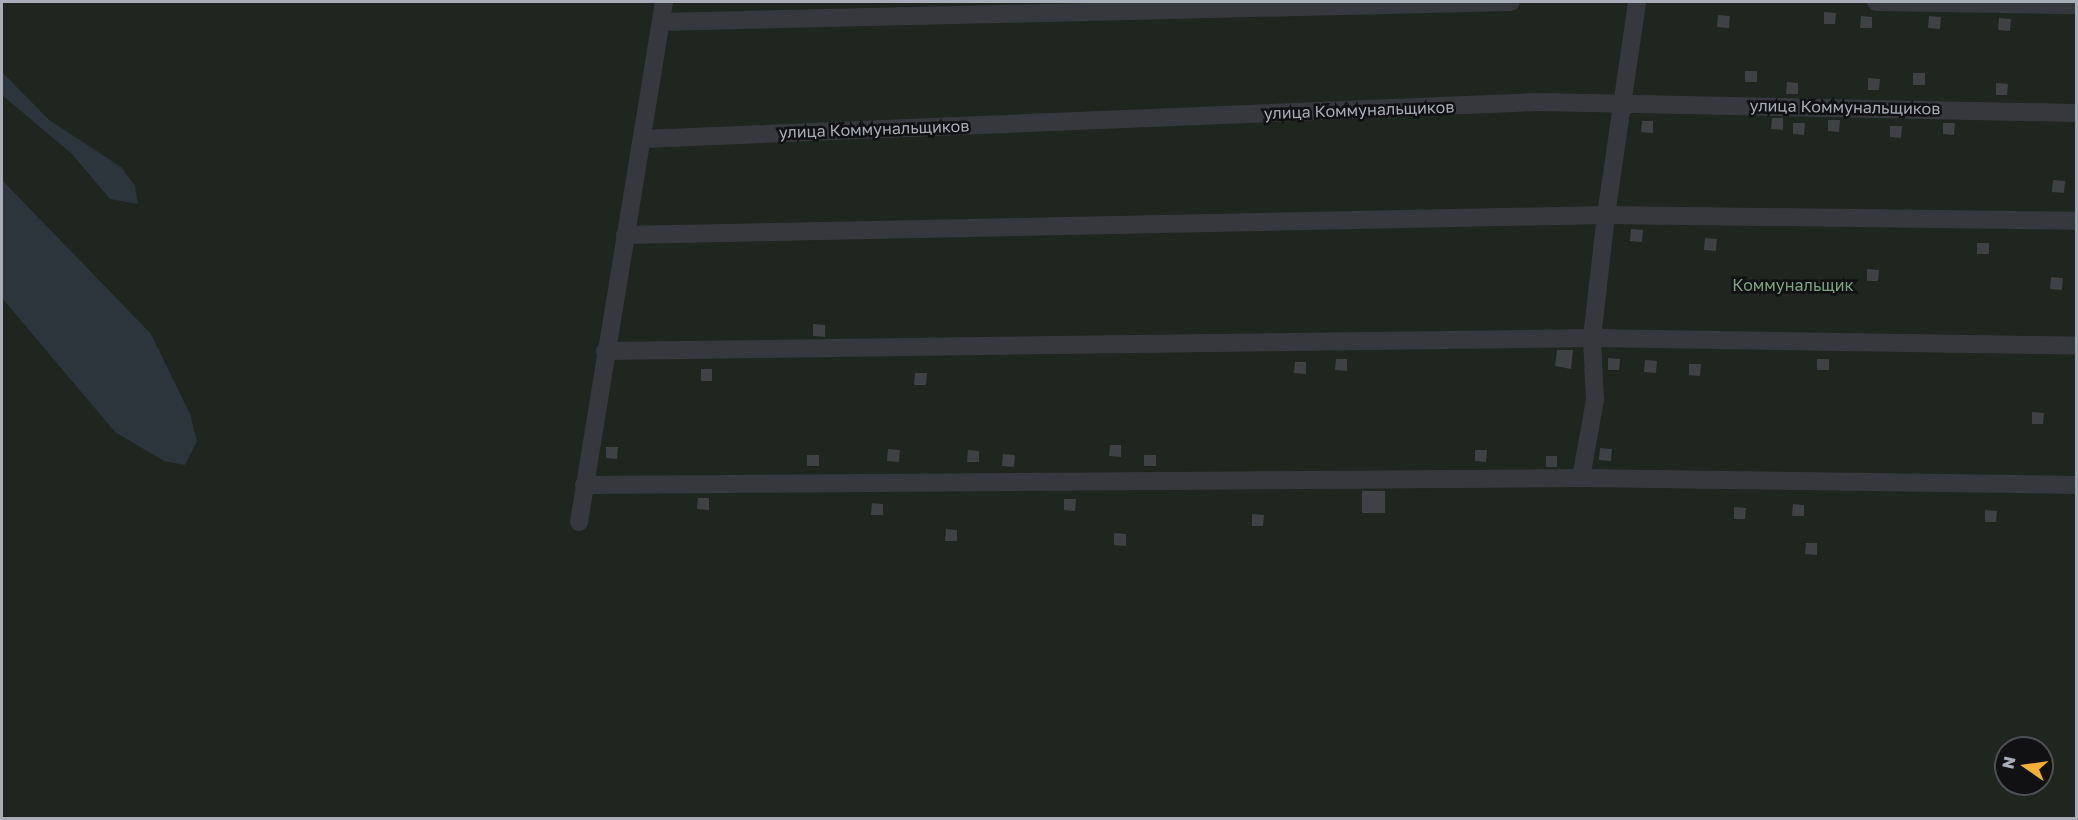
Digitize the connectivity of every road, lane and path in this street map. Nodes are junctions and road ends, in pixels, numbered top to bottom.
1 (664, 2) edge
2 (1511, 2) edge
3 (1636, 2) edge
4 (1876, 2) edge
5 (2076, 5) edge
6 (661, 22) junction
7 (1620, 101) junction
8 (2076, 113) edge
9 (643, 139) junction
10 (1606, 215) junction
11 (2076, 221) edge
12 (625, 235) junction
13 (1592, 338) junction
14 (2076, 346) edge
15 (605, 351) junction
16 (1581, 478) junction
17 (584, 485) junction
18 (2076, 485) edge
19 (579, 522) dead end

1 - 6 street
2 - 6 street
3 - 7 street
4 - 5 street
6 - 9 street
7 - 8 street, улица Коммунальщиков
7 - 9 street, улица Коммунальщиков
7 - 10 street
9 - 12 street
10 - 11 street
10 - 12 street
10 - 13 street
12 - 15 street
13 - 14 street
13 - 15 street
13 - 16 street
15 - 17 street
16 - 17 street
16 - 18 street
17 - 19 street

